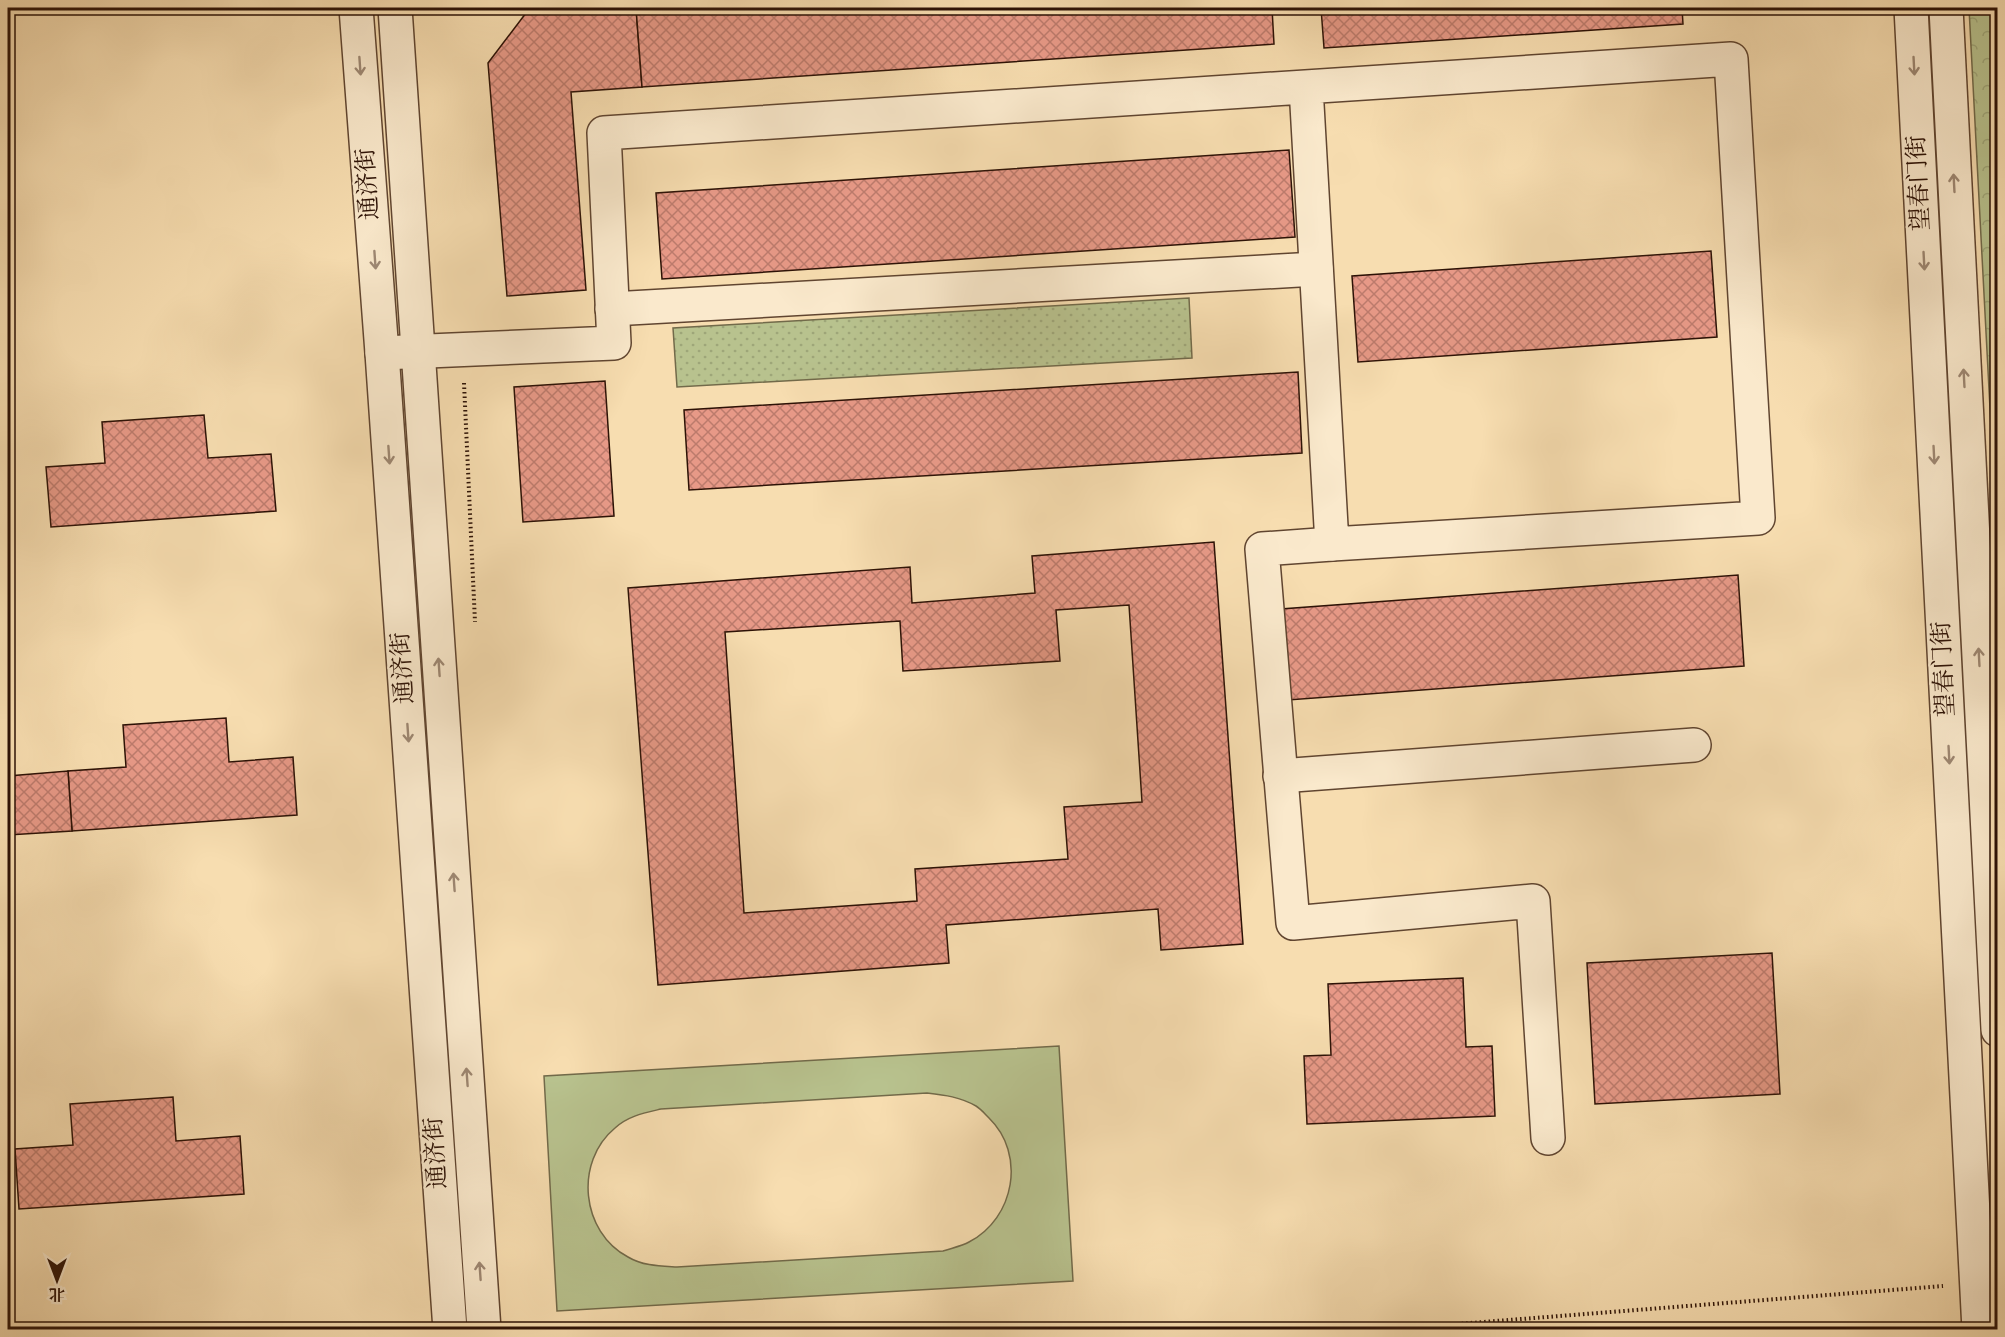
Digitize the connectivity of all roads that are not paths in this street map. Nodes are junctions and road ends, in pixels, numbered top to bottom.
1 (356, 8) edge
2 (395, 8) edge
3 (1911, 8) edge
4 (1946, 8) edge
5 (1306, 87) junction
6 (1316, 269) junction
7 (612, 309) junction
8 (418, 351) junction
9 (382, 352) junction
10 (1332, 544) junction
11 (1694, 745) dead end
12 (1280, 776) junction
13 (1998, 1030) edge
14 (1548, 1138) dead end
15 (450, 1329) edge
16 (484, 1329) edge
17 (1979, 1329) edge

1 -> 9 street, 通济街
2 - 8 street, 通济街
3 -> 17 street, 望春门街
13 -> 4 street, 望春门街
5 - 6 street
5 - 7 street
5 - 10 street
6 - 7 street
6 - 10 street
7 - 8 street
8 - 9 street
16 -> 8 street, 通济街
9 -> 15 street, 通济街
10 - 12 street
11 - 12 street
12 - 14 street

